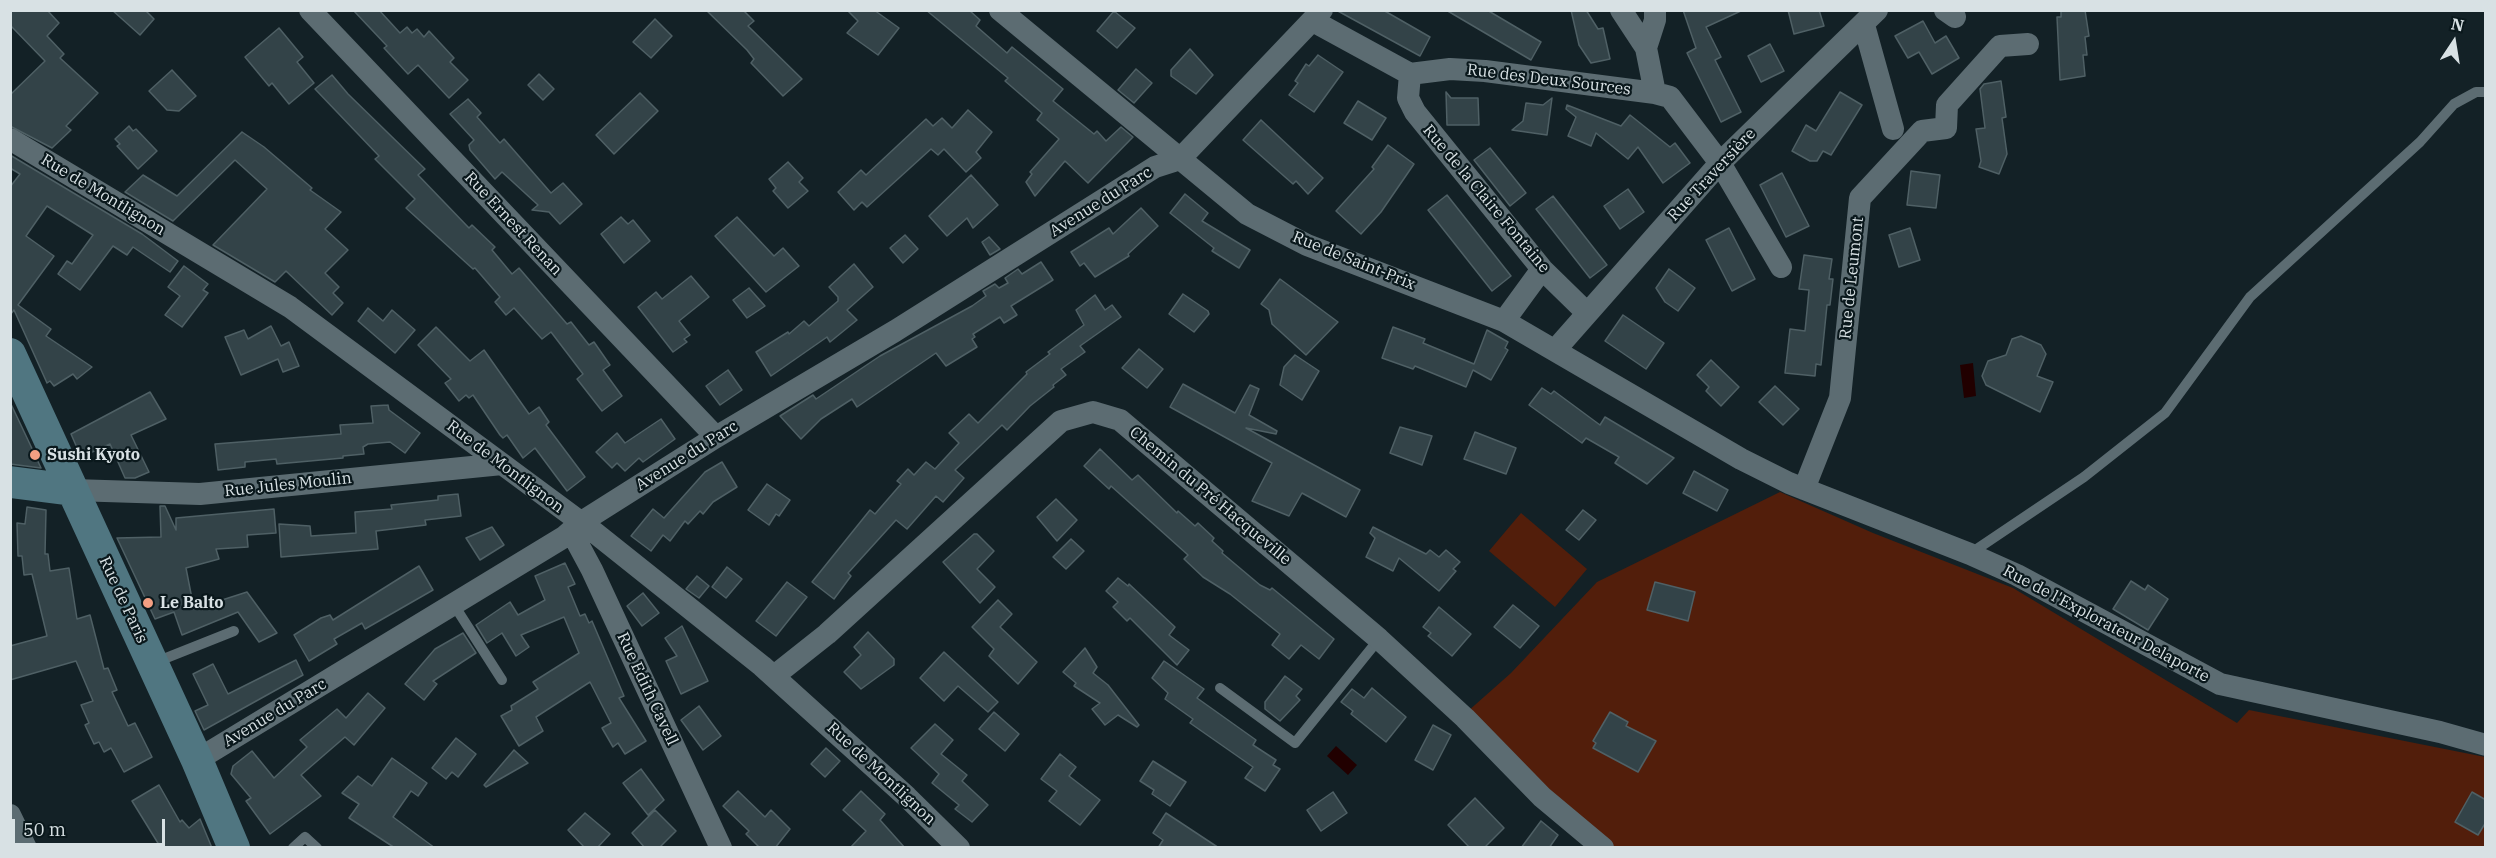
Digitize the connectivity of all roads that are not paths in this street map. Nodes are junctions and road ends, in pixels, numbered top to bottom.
1 (310, 10) edge
2 (1000, 10) edge
3 (1621, 10) edge
4 (1655, 10) edge
5 (1318, 16) edge
6 (1870, 18) edge
7 (2028, 44) dead end
8 (1646, 48) junction
9 (1410, 74) junction
10 (2486, 92) edge
11 (1655, 93) junction
12 (1893, 129) dead end
13 (10, 139) edge
14 (1180, 159) junction
15 (1720, 163) junction
16 (1781, 267) dead end
17 (1542, 269) junction
18 (1587, 313) junction
19 (1504, 321) junction
20 (1556, 350) junction
21 (10, 354) edge
22 (716, 437) junction
23 (1741, 459) joint
24 (502, 464) junction
25 (10, 482) edge
26 (1804, 489) junction
27 (73, 490) junction
28 (575, 527) junction
29 (1970, 554) junction
30 (454, 605) junction
31 (234, 631) dead end
32 (1379, 639) junction
33 (153, 664) junction
34 (774, 676) junction
35 (502, 680) dead end
36 (1220, 688) dead end
37 (2486, 744) edge
38 (197, 760) junction
39 (10, 815) edge
40 (26, 848) edge
41 (234, 848) edge
42 (293, 848) edge
43 (316, 848) edge
44 (721, 848) edge
45 (959, 848) edge
46 (1603, 848) edge

1 - 22 street, Rue Ernest Renan
2 - 14 street, Rue de Saint-Prix
3 - 8 street
4 - 8 street
5 - 9 street
5 - 14 street
6 - 12 street
6 - 15 street, Rue Traversière
7 - 26 street, Rue de Leumont
8 - 11 street
9 - 11 street, Rue des Deux Sources
9 - 17 street, Rue de la Claire Fontaine
10 - 29 lane
11 - 15 street
13 - 24 street, Rue de Montlignon
14 - 19 street, Rue de Saint-Prix
14 - 22 street, Avenue du Parc
15 - 16 street
15 - 18 street, Rue Traversière
17 - 18 street, Rue de la Claire Fontaine
17 - 19 street
18 - 20 street, Rue Traversière
19 - 20 street, Rue de Saint-Prix
20 - 23 street, Rue de Saint-Prix
21 - 27 street, Rue de Paris
22 - 28 street, Avenue du Parc
23 - 26 street, Rue de l'Explorateur Delaporte
24 - 27 street, Rue Jules Moulin
24 - 28 street, Rue de Montlignon
25 - 27 street
26 - 29 street, Rue de l'Explorateur Delaporte
27 - 33 street, Rue de Paris
28 - 30 street, Avenue du Parc
28 - 34 street, Rue de Montlignon
28 - 44 street, Rue Edith Cavell
29 - 37 street, Rue de l'Explorateur Delaporte
30 - 35 lane
30 - 38 street, Avenue du Parc
31 - 33 lane
32 - 34 street, Chemin du Pré Hacqueville
32 - 36 lane
32 - 46 street, Chemin du Pré Hacqueville
33 - 38 street, Rue de Paris
34 - 45 street, Rue de Montlignon
38 - 41 street, Rue de Paris
39 - 40 street
42 - 43 lane

